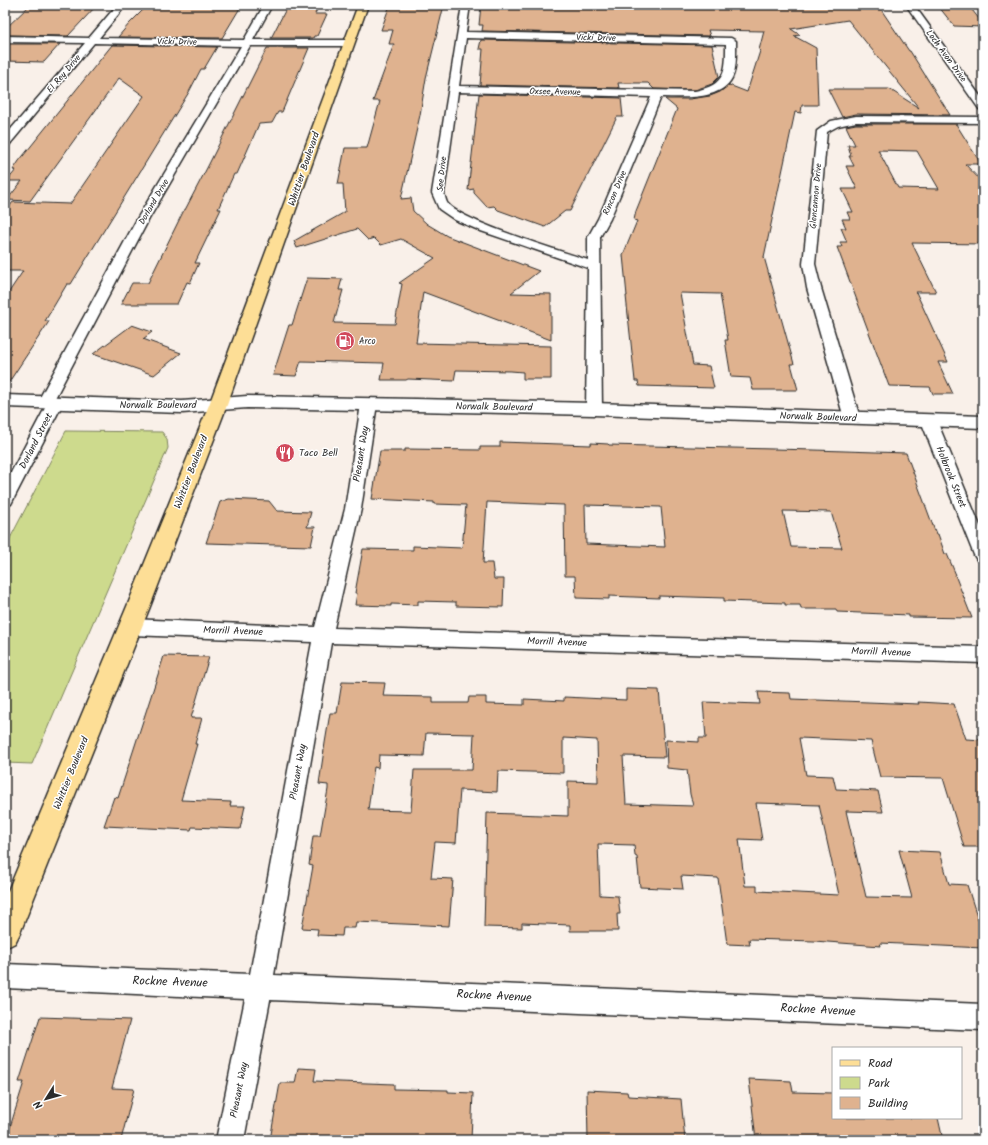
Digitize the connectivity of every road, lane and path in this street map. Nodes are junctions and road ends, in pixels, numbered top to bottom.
1 (122, 5) edge
2 (268, 5) edge
3 (362, 5) edge
4 (466, 5) edge
5 (910, 5) edge
6 (462, 36) junction
7 (5, 39) edge
8 (92, 40) junction
9 (247, 43) junction
10 (348, 43) junction
11 (454, 89) junction
12 (657, 94) junction
13 (983, 107) edge
14 (983, 120) edge
15 (5, 143) edge
16 (593, 266) junction
17 (5, 401) edge
18 (50, 403) junction
19 (218, 403) junction
20 (369, 404) junction
21 (594, 409) junction
22 (852, 418) junction
23 (929, 421) junction
24 (983, 422) edge
25 (5, 500) edge
26 (983, 555) edge
27 (131, 627) junction
28 (323, 635) junction
29 (983, 655) edge
30 (5, 934) edge
31 (5, 976) edge
32 (260, 985) junction
33 (983, 1017) edge
34 (230, 1140) edge

1 - 8 street, El Rey Drive
2 - 9 street, Dorland Drive
3 - 10 main road, Whittier Boulevard
4 - 6 street, See Drive
5 - 13 street, Loch Avon Drive
6 - 11 street, See Drive
6 - 12 street, Vicki Drive
7 - 8 street, Vicki Drive
8 - 9 street, Vicki Drive
8 - 15 street, El Rey Drive
9 - 10 street, Vicki Drive
9 - 18 street, Dorland Drive
10 - 19 main road, Whittier Boulevard
11 - 12 street, Oxsee Avenue
11 - 16 street, See Drive
12 - 16 street, Rincon Drive
14 - 22 street, Glencannon Drive
16 - 21 street, Rincon Drive
17 - 18 main road, Norwalk Boulevard
18 - 19 main road, Norwalk Boulevard
18 - 25 street, Dorland Street
19 - 20 main road, Norwalk Boulevard
19 - 27 main road, Whittier Boulevard
20 - 21 main road, Norwalk Boulevard
20 - 28 street, Pleasant Way
21 - 22 main road, Norwalk Boulevard
22 - 23 main road, Norwalk Boulevard
23 - 24 main road, Norwalk Boulevard
23 - 26 street, Holbrook Street
27 - 28 street, Morrill Avenue
27 - 30 main road, Whittier Boulevard
28 - 29 street, Morrill Avenue
28 - 32 street, Pleasant Way
31 - 32 street, Rockne Avenue
32 - 33 street, Rockne Avenue
32 - 34 street, Pleasant Way

